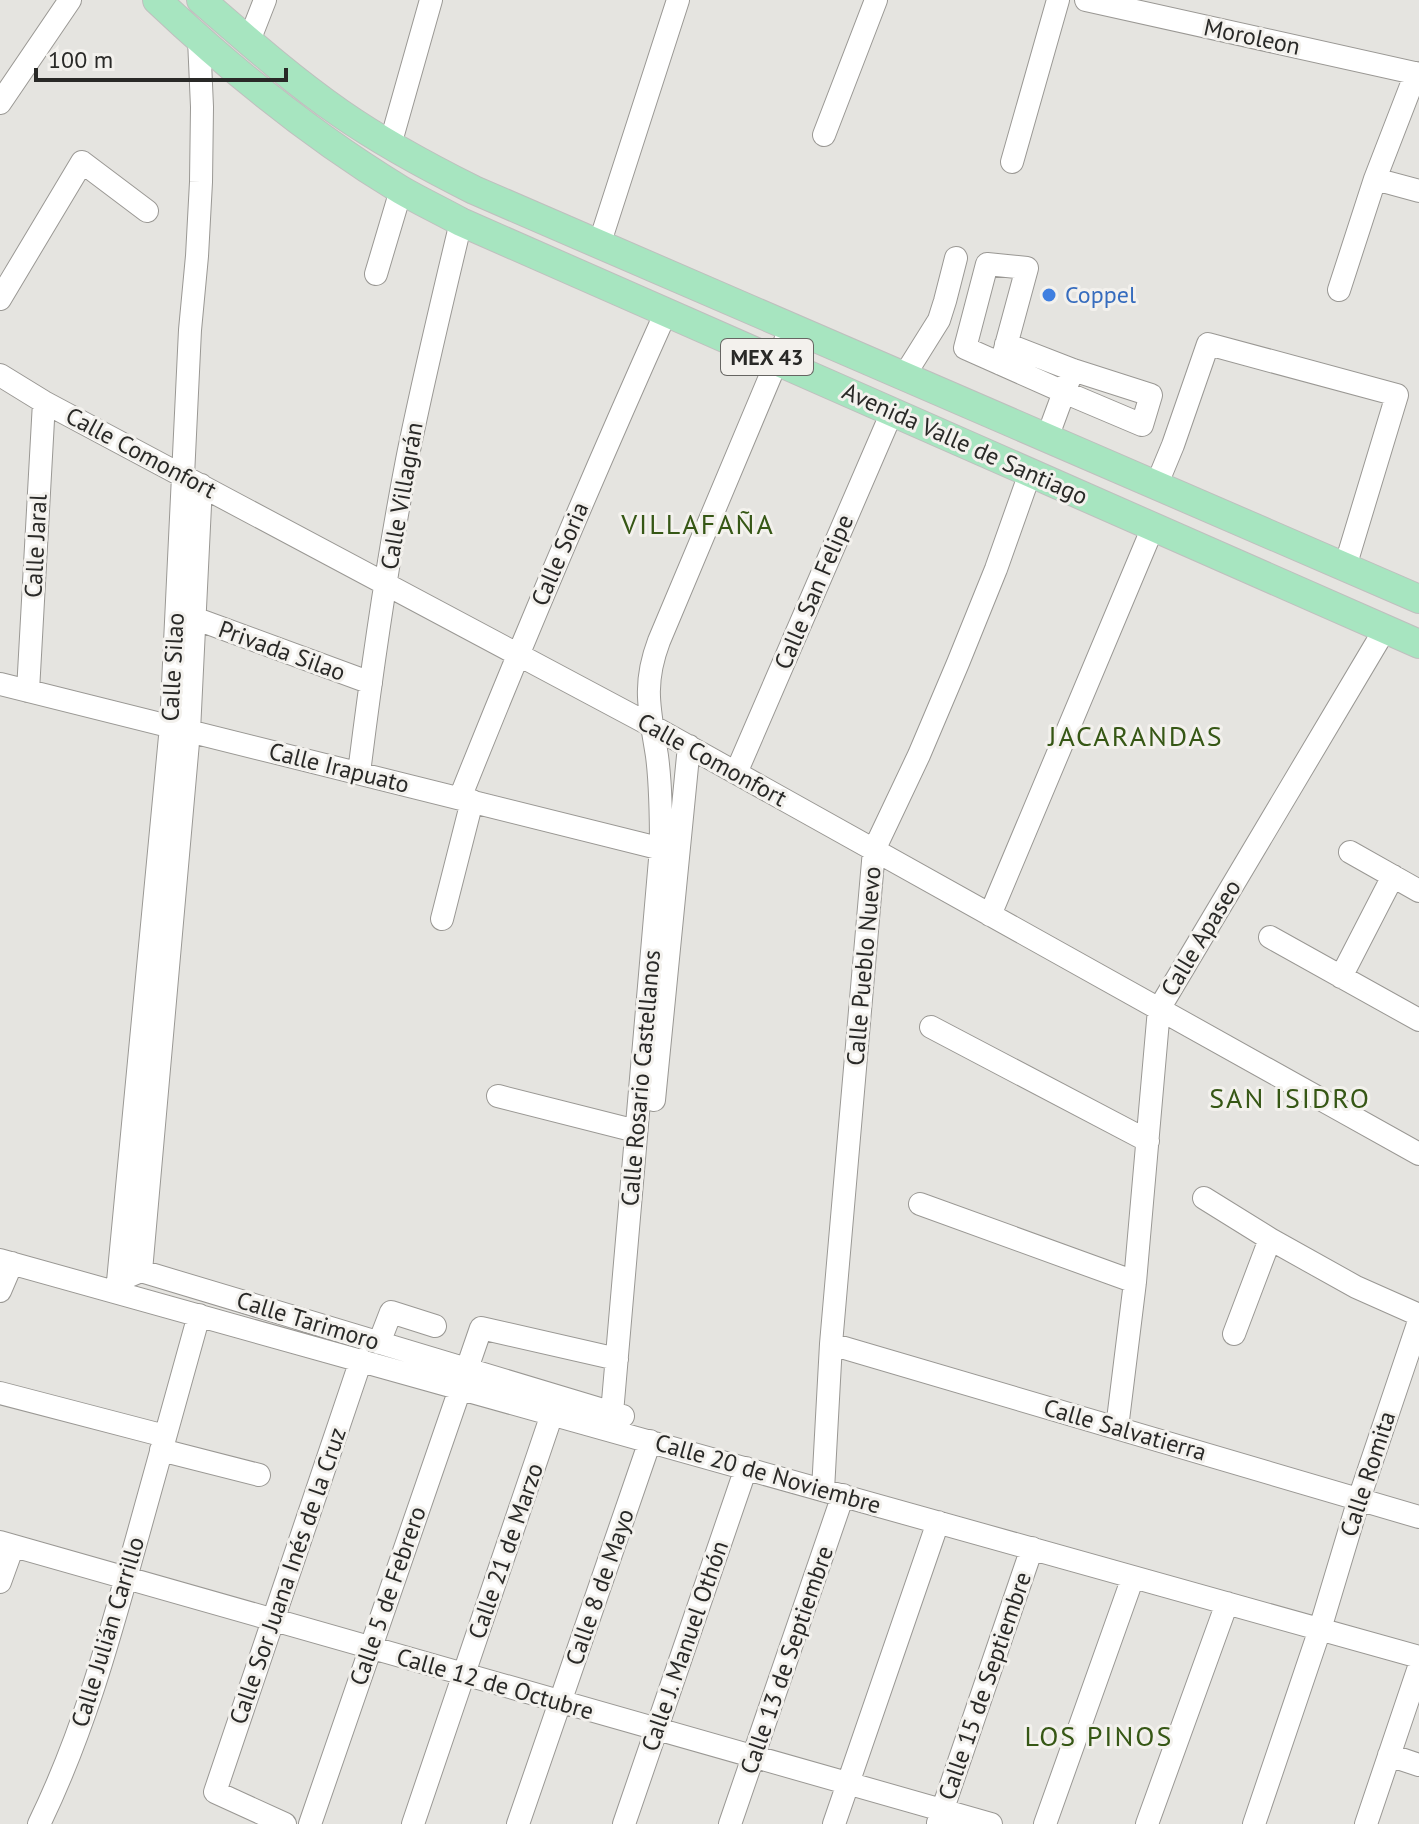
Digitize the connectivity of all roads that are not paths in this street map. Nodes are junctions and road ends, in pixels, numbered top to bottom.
1 (70, 0) edge
2 (157, 0) edge
3 (201, 0) edge
4 (265, 0) edge
5 (431, 0) edge
6 (678, 0) edge
7 (876, 0) edge
8 (1058, 0) edge
9 (1086, 0) edge
10 (1179, 10) edge
11 (199, 39) junction
12 (249, 41) junction
13 (1418, 73) edge
14 (0, 103) edge
15 (824, 135) dead end
16 (390, 145) junction
17 (1012, 162) dead end
18 (1375, 179) junction
19 (401, 190) junction
20 (1419, 191) edge
21 (147, 211) dead end
22 (461, 222) junction
23 (599, 245) junction
24 (956, 258) dead end
25 (376, 274) dead end
26 (1339, 290) dead end
27 (0, 299) edge
28 (666, 312) junction
29 (791, 327) junction
30 (776, 361) junction
31 (1073, 370) junction
32 (0, 375) edge
33 (904, 376) junction
34 (1064, 392) junction
35 (44, 402) junction
36 (892, 412) junction
37 (1047, 438) junction
38 (1030, 473) junction
39 (192, 480) junction
40 (1156, 486) junction
41 (1153, 527) junction
42 (1345, 567) junction
43 (386, 583) junction
44 (1419, 599) edge
45 (194, 618) junction
46 (1385, 629) junction
47 (1419, 644) edge
48 (518, 653) junction
49 (371, 683) junction
50 (0, 684) edge
51 (28, 691) junction
52 (652, 726) junction
53 (180, 728) junction
54 (689, 746) junction
55 (359, 773) junction
56 (736, 773) junction
57 (466, 800) junction
58 (670, 850) junction
59 (874, 850) junction
60 (1350, 852) dead end
61 (1393, 876) junction
62 (1419, 891) edge
63 (990, 915) junction
64 (442, 919) dead end
65 (1270, 937) dead end
66 (1341, 977) junction
67 (1159, 1009) junction
68 (1419, 1020) edge
69 (931, 1027) dead end
70 (498, 1096) dead end
71 (636, 1131) junction
72 (1148, 1141) junction
73 (1419, 1154) edge
74 (1204, 1198) dead end
75 (920, 1204) dead end
76 (1270, 1239) junction
77 (6, 1262) edge
78 (141, 1271) junction
79 (1135, 1282) junction
80 (0, 1291) edge
81 (117, 1292) junction
82 (199, 1315) junction
83 (1419, 1315) edge
84 (1419, 1321) edge
85 (435, 1326) dead end
86 (1234, 1334) dead end
87 (379, 1343) junction
88 (831, 1344) junction
89 (617, 1359) junction
90 (361, 1360) junction
91 (463, 1379) junction
92 (0, 1393) edge
93 (552, 1414) junction
94 (616, 1423) junction
95 (1117, 1428) junction
96 (650, 1441) junction
97 (163, 1443) junction
98 (746, 1468) junction
99 (259, 1475) dead end
100 (833, 1492) junction
101 (1359, 1499) junction
102 (1419, 1517) edge
103 (938, 1522) junction
104 (6, 1544) edge
105 (1032, 1548) junction
106 (1133, 1577) junction
107 (126, 1578) junction
108 (0, 1582) edge
109 (1227, 1603) junction
110 (273, 1620) junction
111 (1325, 1630) junction
112 (370, 1648) junction
113 (1419, 1657) edge
114 (1419, 1667) edge
115 (464, 1675) junction
116 (560, 1702) junction
117 (656, 1730) junction
118 (1389, 1755) junction
119 (753, 1757) junction
120 (1419, 1765) edge
121 (848, 1784) junction
122 (940, 1817) edge
123 (39, 1824) edge
124 (285, 1824) edge
125 (310, 1824) edge
126 (413, 1824) edge
127 (518, 1824) edge
128 (624, 1824) edge
129 (730, 1824) edge
130 (834, 1824) edge
131 (991, 1824) edge
132 (1045, 1824) edge
133 (1147, 1824) edge
134 (1254, 1824) edge
135 (1264, 1824) edge
136 (1366, 1824) edge

1 - 14 street
2 - 11 main road, Avenida Valle de Santiago / MEX 43
3 - 12 main road, Avenida Valle de Santiago / MEX 43
4 - 12 street
5 - 16 street
6 - 23 street
7 - 15 street
8 - 17 street
9 - 10 street, Moroleon
10 - 13 street, Moroleon
11 - 19 main road, Avenida Valle de Santiago / MEX 43
11 - 39 street, Calle Silao
12 - 16 main road, Avenida Valle de Santiago / MEX 43
13 - 18 street
16 - 23 main road, Avenida Valle de Santiago / MEX 43
18 - 20 street
18 - 26 street
19 - 22 main road, Avenida Valle de Santiago / MEX 43
19 - 25 street
21 - 27 street
22 - 28 main road, Avenida Valle de Santiago / MEX 43
22 - 43 street, Calle Villagrán
23 - 29 main road, Avenida Valle de Santiago / MEX 43
24 - 33 street
28 - 30 main road, Avenida Valle de Santiago / MEX 43
28 - 48 street, Calle Soria
29 - 30 street, Calle Rosario Castellanos
29 - 33 main road, Avenida Valle de Santiago / MEX 43
30 - 36 main road, Avenida Valle de Santiago / MEX 43
30 - 52 street, Calle Rosario Castellanos
31 - 34 street
31 - 34 street
31 - 34 street
32 - 35 street, Calle Comonfort
33 - 37 main road, Avenida Valle de Santiago / MEX 43
34 - 37 street
35 - 39 street, Calle Comonfort
35 - 51 street, Calle Jaral
36 - 38 main road, Avenida Valle de Santiago / MEX 43
36 - 56 street, Calle San Felipe
37 - 40 main road, Avenida Valle de Santiago / MEX 43
38 - 41 main road, Avenida Valle de Santiago / MEX 43
38 - 59 street, Calle Pueblo Nuevo
39 - 43 street, Calle Comonfort
39 - 45 street, Calle Silao
39 - 53 street, Calle Silao
40 - 42 main road, Avenida Valle de Santiago / MEX 43
40 - 42 street
41 - 46 main road, Avenida Valle de Santiago / MEX 43
41 - 63 street
42 - 44 main road, Avenida Valle de Santiago / MEX 43
43 - 48 street, Calle Comonfort
43 - 49 street, Calle Villagrán
45 - 49 street, Privada Silao
45 - 53 street, Calle Silao
46 - 47 main road, Avenida Valle de Santiago / MEX 43
46 - 67 street, Calle Apaseo
48 - 52 street, Calle Comonfort
48 - 57 street, Calle Soria
49 - 55 street, Calle Villagrán
50 - 51 street, Calle Irapuato
51 - 53 street, Calle Irapuato
52 - 54 street, Calle Comonfort
52 - 58 street, Calle Rosario Castellanos
53 - 55 street, Calle Irapuato
53 - 78 street, Calle Silao
53 - 81 street, Calle Silao
54 - 56 street, Calle Comonfort
54 - 58 street, Calle Rosario Castellanos
55 - 57 street, Calle Irapuato
56 - 59 street, Calle Comonfort
57 - 58 street, Calle Irapuato
57 - 64 street, Calle Soria
58 - 71 street, Calle Rosario Castellanos
58 - 94 street, Calle Rosario Castellanos
59 - 63 street, Calle Comonfort
59 - 88 street, Calle Pueblo Nuevo
60 - 61 street
61 - 62 street
61 - 66 street
63 - 67 street, Calle Comonfort
65 - 66 street
66 - 68 street
67 - 72 street, Calle Apaseo
67 - 73 street, Calle Comonfort
69 - 72 street
70 - 71 street
71 - 89 street, Calle Rosario Castellanos
72 - 79 street, Calle Apaseo
74 - 76 street
75 - 79 street
76 - 83 street
76 - 86 street
77 - 80 street
77 - 81 street
78 - 81 street
78 - 87 street, Calle Tarimoro
79 - 95 street, Calle Apaseo
81 - 82 street, Calle 20 de Noviembre
82 - 90 street, Calle 20 de Noviembre
82 - 97 street, Calle Julián Carrillo
84 - 101 street, Calle Romita
85 - 87 street
87 - 91 street, Calle Tarimoro
88 - 95 street, Calle Salvatierra
88 - 100 street, Calle Pueblo Nuevo
89 - 91 street, Calle 5 de Febrero
89 - 94 street, Calle Rosario Castellanos
90 - 91 street, Calle 20 de Noviembre
90 - 110 street, Calle Sor Juana Inés de la Cruz
91 - 93 street, Calle 20 de Noviembre
91 - 94 street, Calle Tarimoro
91 - 112 street, Calle 5 de Febrero
92 - 97 street
93 - 94 street, Calle 20 de Noviembre
93 - 115 street, Calle 21 de Marzo
94 - 96 street, Calle 20 de Noviembre
95 - 101 street, Calle Salvatierra
96 - 98 street, Calle 20 de Noviembre
96 - 116 street, Calle 8 de Mayo
97 - 99 street
97 - 107 street, Calle Julián Carrillo
98 - 100 street, Calle 20 de Noviembre
98 - 117 street, Calle J. Manuel Othón
100 - 103 street, Calle 20 de Noviembre
100 - 119 street, Calle 13 de Septiembre
101 - 102 street, Calle Salvatierra
101 - 111 street, Calle Romita
103 - 105 street, Calle 20 de Noviembre
103 - 121 street
104 - 107 street, Calle 12 de Octubre
104 - 108 street
105 - 106 street, Calle 20 de Noviembre
105 - 122 street, Calle 15 de Septiembre
106 - 109 street, Calle 20 de Noviembre
106 - 132 street
107 - 110 street, Calle 12 de Octubre
107 - 123 street, Calle Julián Carrillo
109 - 111 street, Calle 20 de Noviembre
109 - 133 street
110 - 112 street, Calle 12 de Octubre
110 - 124 street, Calle Sor Juana Inés de la Cruz
111 - 113 street, Calle 20 de Noviembre
111 - 134 street
111 - 135 street
112 - 115 street, Calle 12 de Octubre
112 - 125 street, Calle 5 de Febrero
114 - 118 street
115 - 116 street, Calle 12 de Octubre
115 - 126 street, Calle 21 de Marzo
116 - 117 street, Calle 12 de Octubre
116 - 127 street, Calle 8 de Mayo
117 - 119 street, Calle 12 de Octubre
117 - 128 street, Calle J. Manuel Othón
118 - 120 street
118 - 136 street
119 - 121 street, Calle 12 de Octubre
119 - 129 street, Calle 13 de Septiembre
121 - 122 street, Calle 12 de Octubre
121 - 130 street
122 - 131 street, Calle 12 de Octubre

